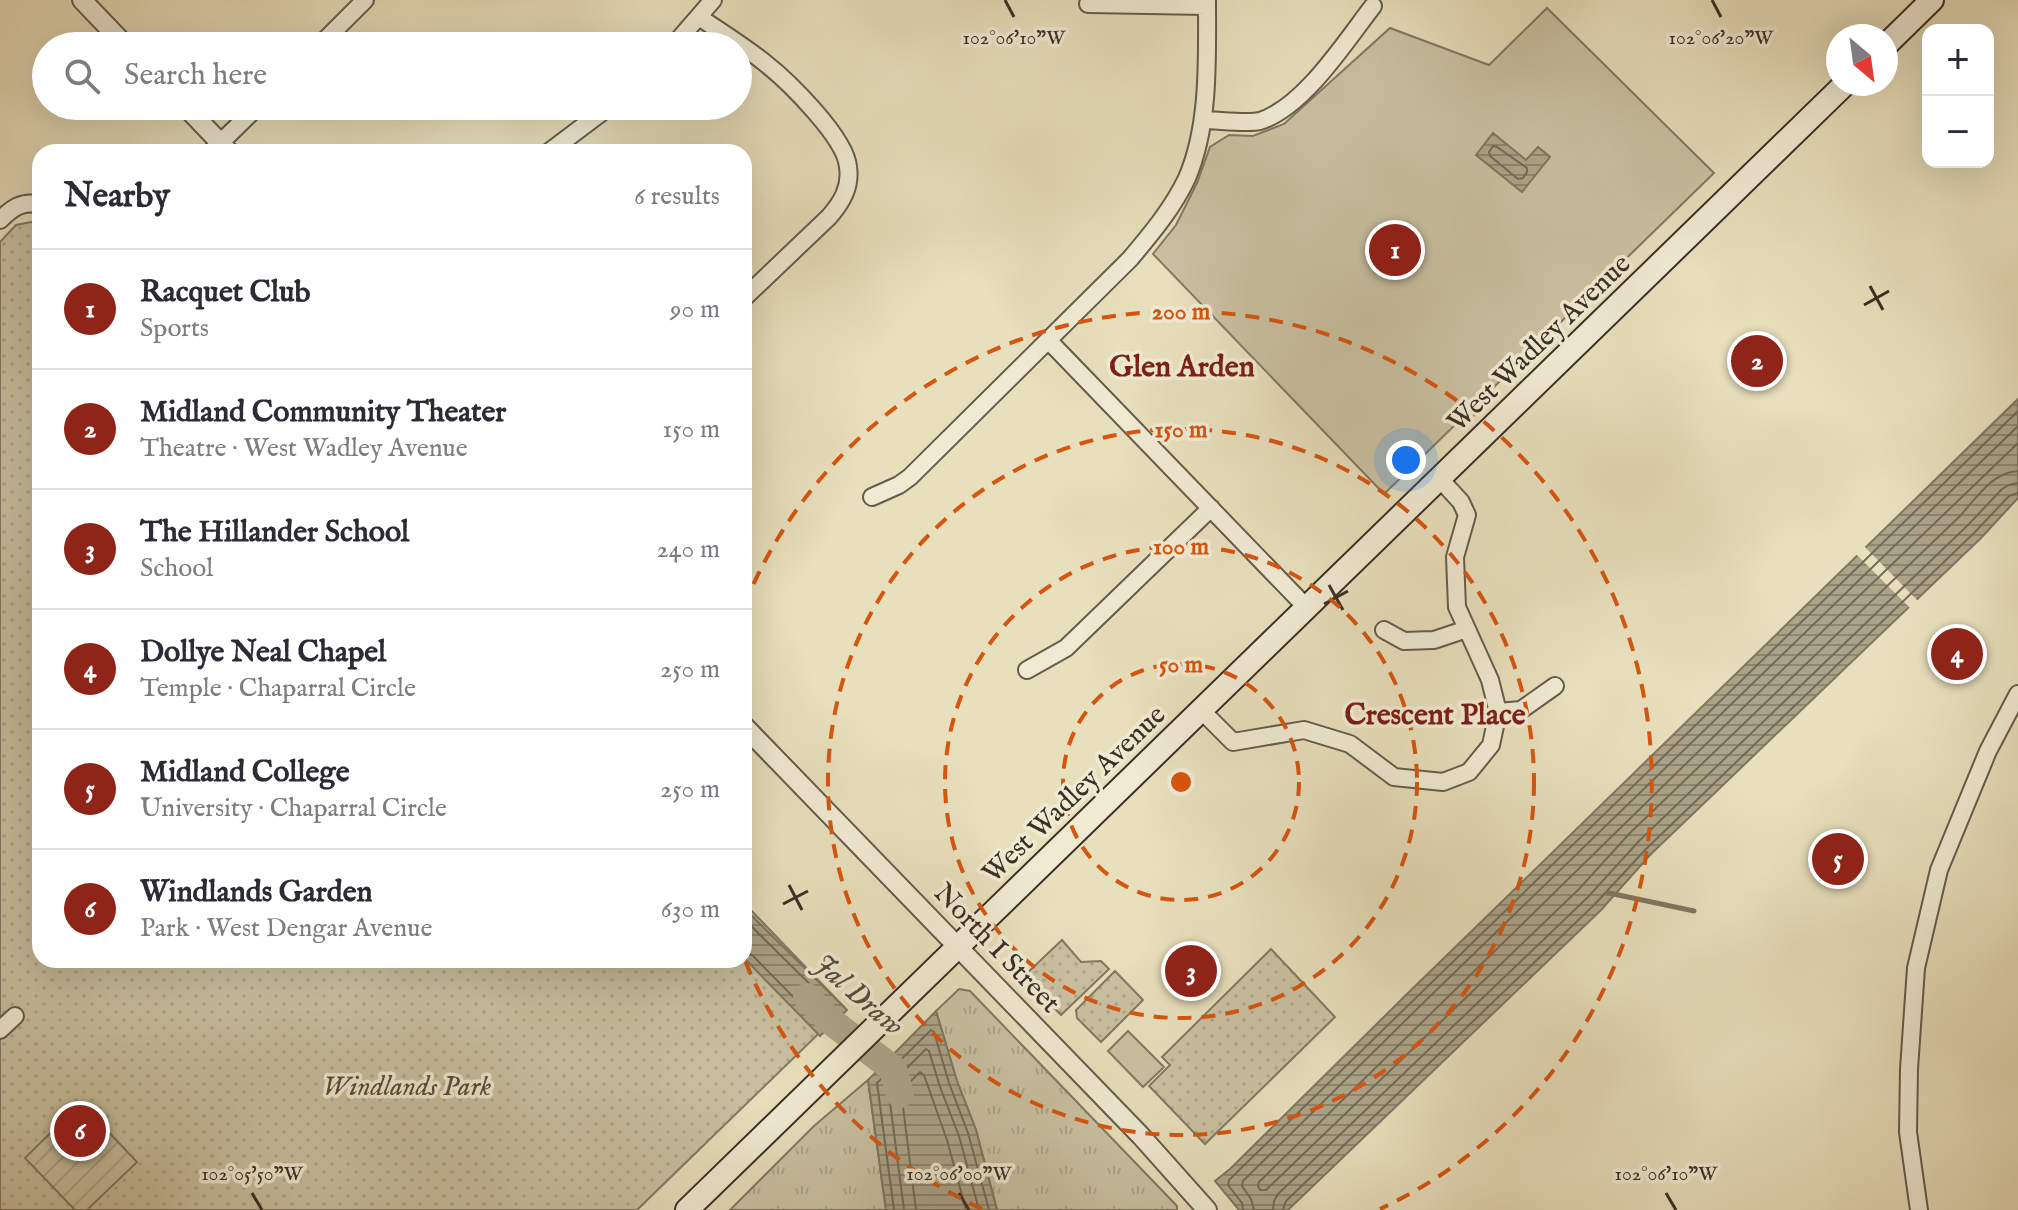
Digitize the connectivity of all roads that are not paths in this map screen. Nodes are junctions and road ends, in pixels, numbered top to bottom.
1 (82, 0) edge
2 (365, 0) edge
3 (713, 0) edge
4 (1932, 0) edge
5 (1207, 3) edge
6 (1088, 4) dead end
7 (1373, 6) dead end
8 (699, 17) junction
9 (113, 32) edge
10 (333, 32) edge
11 (686, 32) edge
12 (720, 32) edge
13 (1898, 33) edge
14 (752, 54) edge
15 (1833, 96) edge
16 (196, 120) edge
17 (246, 120) edge
18 (591, 120) edge
19 (1203, 120) junction
20 (216, 144) edge
21 (224, 144) edge
22 (560, 144) edge
23 (32, 204) edge
24 (0, 220) edge
25 (752, 290) edge
26 (1049, 341) junction
27 (1440, 479) junction
28 (872, 497) dead end
29 (1211, 508) junction
30 (1307, 608) junction
31 (1467, 629) junction
32 (1384, 630) dead end
33 (1027, 670) dead end
34 (1555, 686) dead end
35 (2018, 694) edge
36 (1201, 710) junction
37 (1498, 712) junction
38 (752, 734) edge
39 (958, 947) junction
40 (15, 1016) dead end
41 (0, 1030) edge
42 (687, 1210) edge
43 (1207, 1210) edge
44 (1919, 1210) edge

1 - 9 street
2 - 10 street
3 - 8 street
4 - 13 main road
5 - 6 street
5 - 19 street
7 - 19 street
8 - 11 street
8 - 12 street
14 - 25 street
15 - 27 main road, West Wadley Avenue
16 - 20 street
17 - 21 street
18 - 22 street
19 - 26 street
23 - 24 street
26 - 28 street
26 - 29 street
27 - 30 main road, West Wadley Avenue
27 - 31 street
29 - 30 street
29 - 33 street
30 - 36 main road, West Wadley Avenue
31 - 32 street
31 - 37 street
34 - 37 street
35 - 44 street
36 - 37 street
36 - 39 main road, West Wadley Avenue
38 - 39 street, North I Street
39 - 42 main road, West Wadley Avenue
39 - 43 street, North I Street
40 - 41 street

